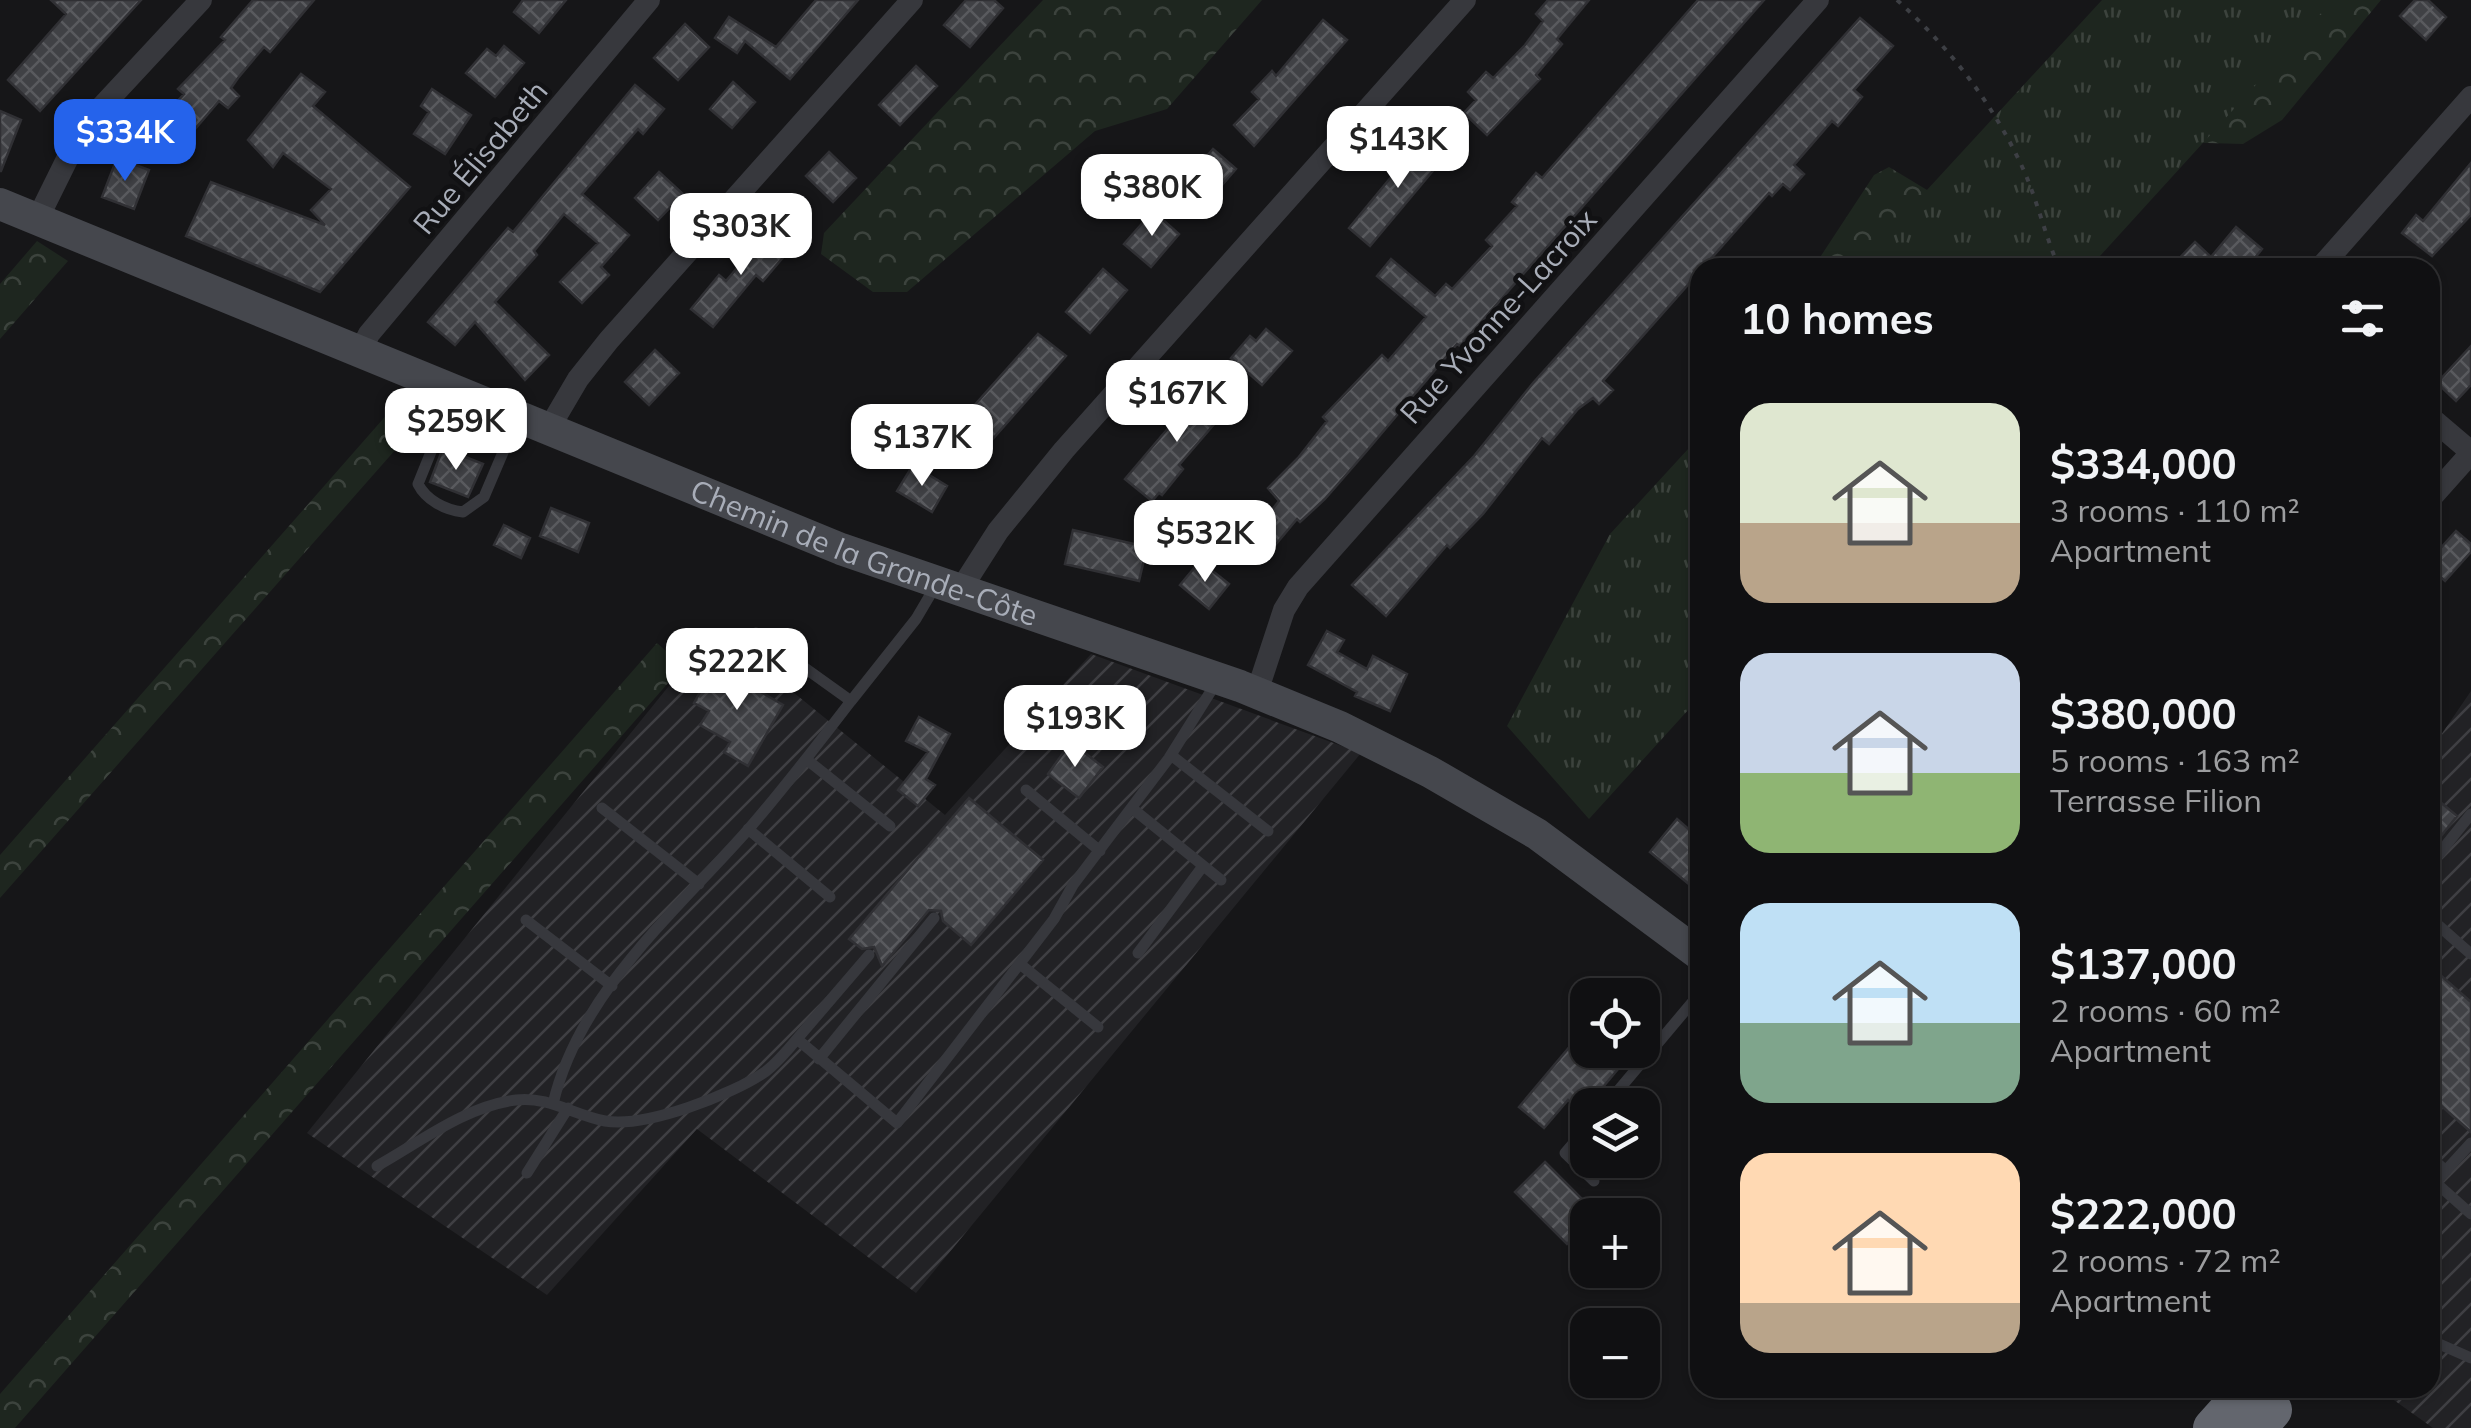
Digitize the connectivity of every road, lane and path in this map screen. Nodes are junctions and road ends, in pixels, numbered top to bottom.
1 (202, 0) edge
2 (649, 0) edge
3 (912, 0) edge
4 (1464, 0) edge
5 (1818, 0) edge
6 (1897, 0) edge
7 (2471, 97) edge
8 (0, 204) edge
9 (37, 220) junction
10 (2055, 258) edge
11 (2329, 258) edge
12 (359, 354) junction
13 (459, 412) junction
14 (533, 424) junction
15 (2440, 426) edge
16 (504, 450) junction
17 (2471, 452) edge
18 (2440, 488) edge
19 (948, 587) junction
20 (756, 632) dead end
21 (1217, 679) junction
22 (1257, 692) junction
23 (852, 701) junction
24 (1171, 755) junction
25 (806, 758) junction
26 (1026, 790) dead end
27 (602, 808) dead end
28 (1133, 809) junction
29 (2471, 814) edge
30 (890, 826) dead end
31 (748, 829) junction
32 (1268, 832) dead end
33 (1100, 851) junction
34 (2440, 853) edge
35 (1203, 866) junction
36 (1221, 880) dead end
37 (699, 884) junction
38 (830, 897) dead end
39 (934, 918) dead end
40 (526, 920) dead end
41 (2440, 927) edge
42 (1690, 947) edge
43 (1138, 954) dead end
44 (2471, 954) edge
45 (869, 955) dead end
46 (1020, 964) junction
47 (612, 986) junction
48 (1690, 1005) edge
49 (1098, 1027) dead end
50 (797, 1039) junction
51 (819, 1058) junction
52 (1620, 1088) edge
53 (553, 1104) junction
54 (568, 1108) junction
55 (2471, 1143) edge
56 (377, 1166) dead end
57 (2440, 1166) edge
58 (2446, 1171) junction
59 (527, 1173) dead end
60 (2440, 1177) edge
61 (1590, 1178) edge
62 (1594, 1182) dead end
63 (2440, 1190) edge
64 (2471, 1214) edge
65 (2440, 1344) edge
66 (2471, 1358) edge
67 (2262, 1404) edge
68 (2213, 1428) edge

1 - 9 street
2 - 12 street, Rue Élisabeth
3 - 14 street
4 - 19 street
5 - 22 street, Rue Yvonne-Lacroix
6 - 10 path
7 - 11 street
8 - 9 main road, Chemin de la Grande-Côte
9 - 12 main road, Chemin de la Grande-Côte
12 - 13 main road, Chemin de la Grande-Côte
13 - 14 main road, Chemin de la Grande-Côte
13 - 16 lane
13 - 16 lane
14 - 16 lane
14 - 19 main road, Chemin de la Grande-Côte
15 - 17 street
17 - 18 street
19 - 21 main road, Chemin de la Grande-Côte
19 - 23 lane
20 - 23 lane
21 - 22 main road, Chemin de la Grande-Côte
21 - 24 lane
22 - 42 main road, Chemin de la Grande-Côte
23 - 25 lane
24 - 28 lane
24 - 32 lane
25 - 30 lane
25 - 31 lane
26 - 33 lane
27 - 37 lane
28 - 33 lane
28 - 35 lane
29 - 34 lane
31 - 37 lane
31 - 38 lane
33 - 46 lane
35 - 36 lane
35 - 43 lane
37 - 47 lane
39 - 51 lane
40 - 47 lane
41 - 44 lane
45 - 50 lane
46 - 49 lane
46 - 51 lane
47 - 53 lane
48 - 52 lane
50 - 51 lane
50 - 54 lane
53 - 54 lane
53 - 56 lane
54 - 59 lane
55 - 58 lane
57 - 58 lane
58 - 60 lane
61 - 62 lane
63 - 64 lane
65 - 66 lane
67 - 68 highway

